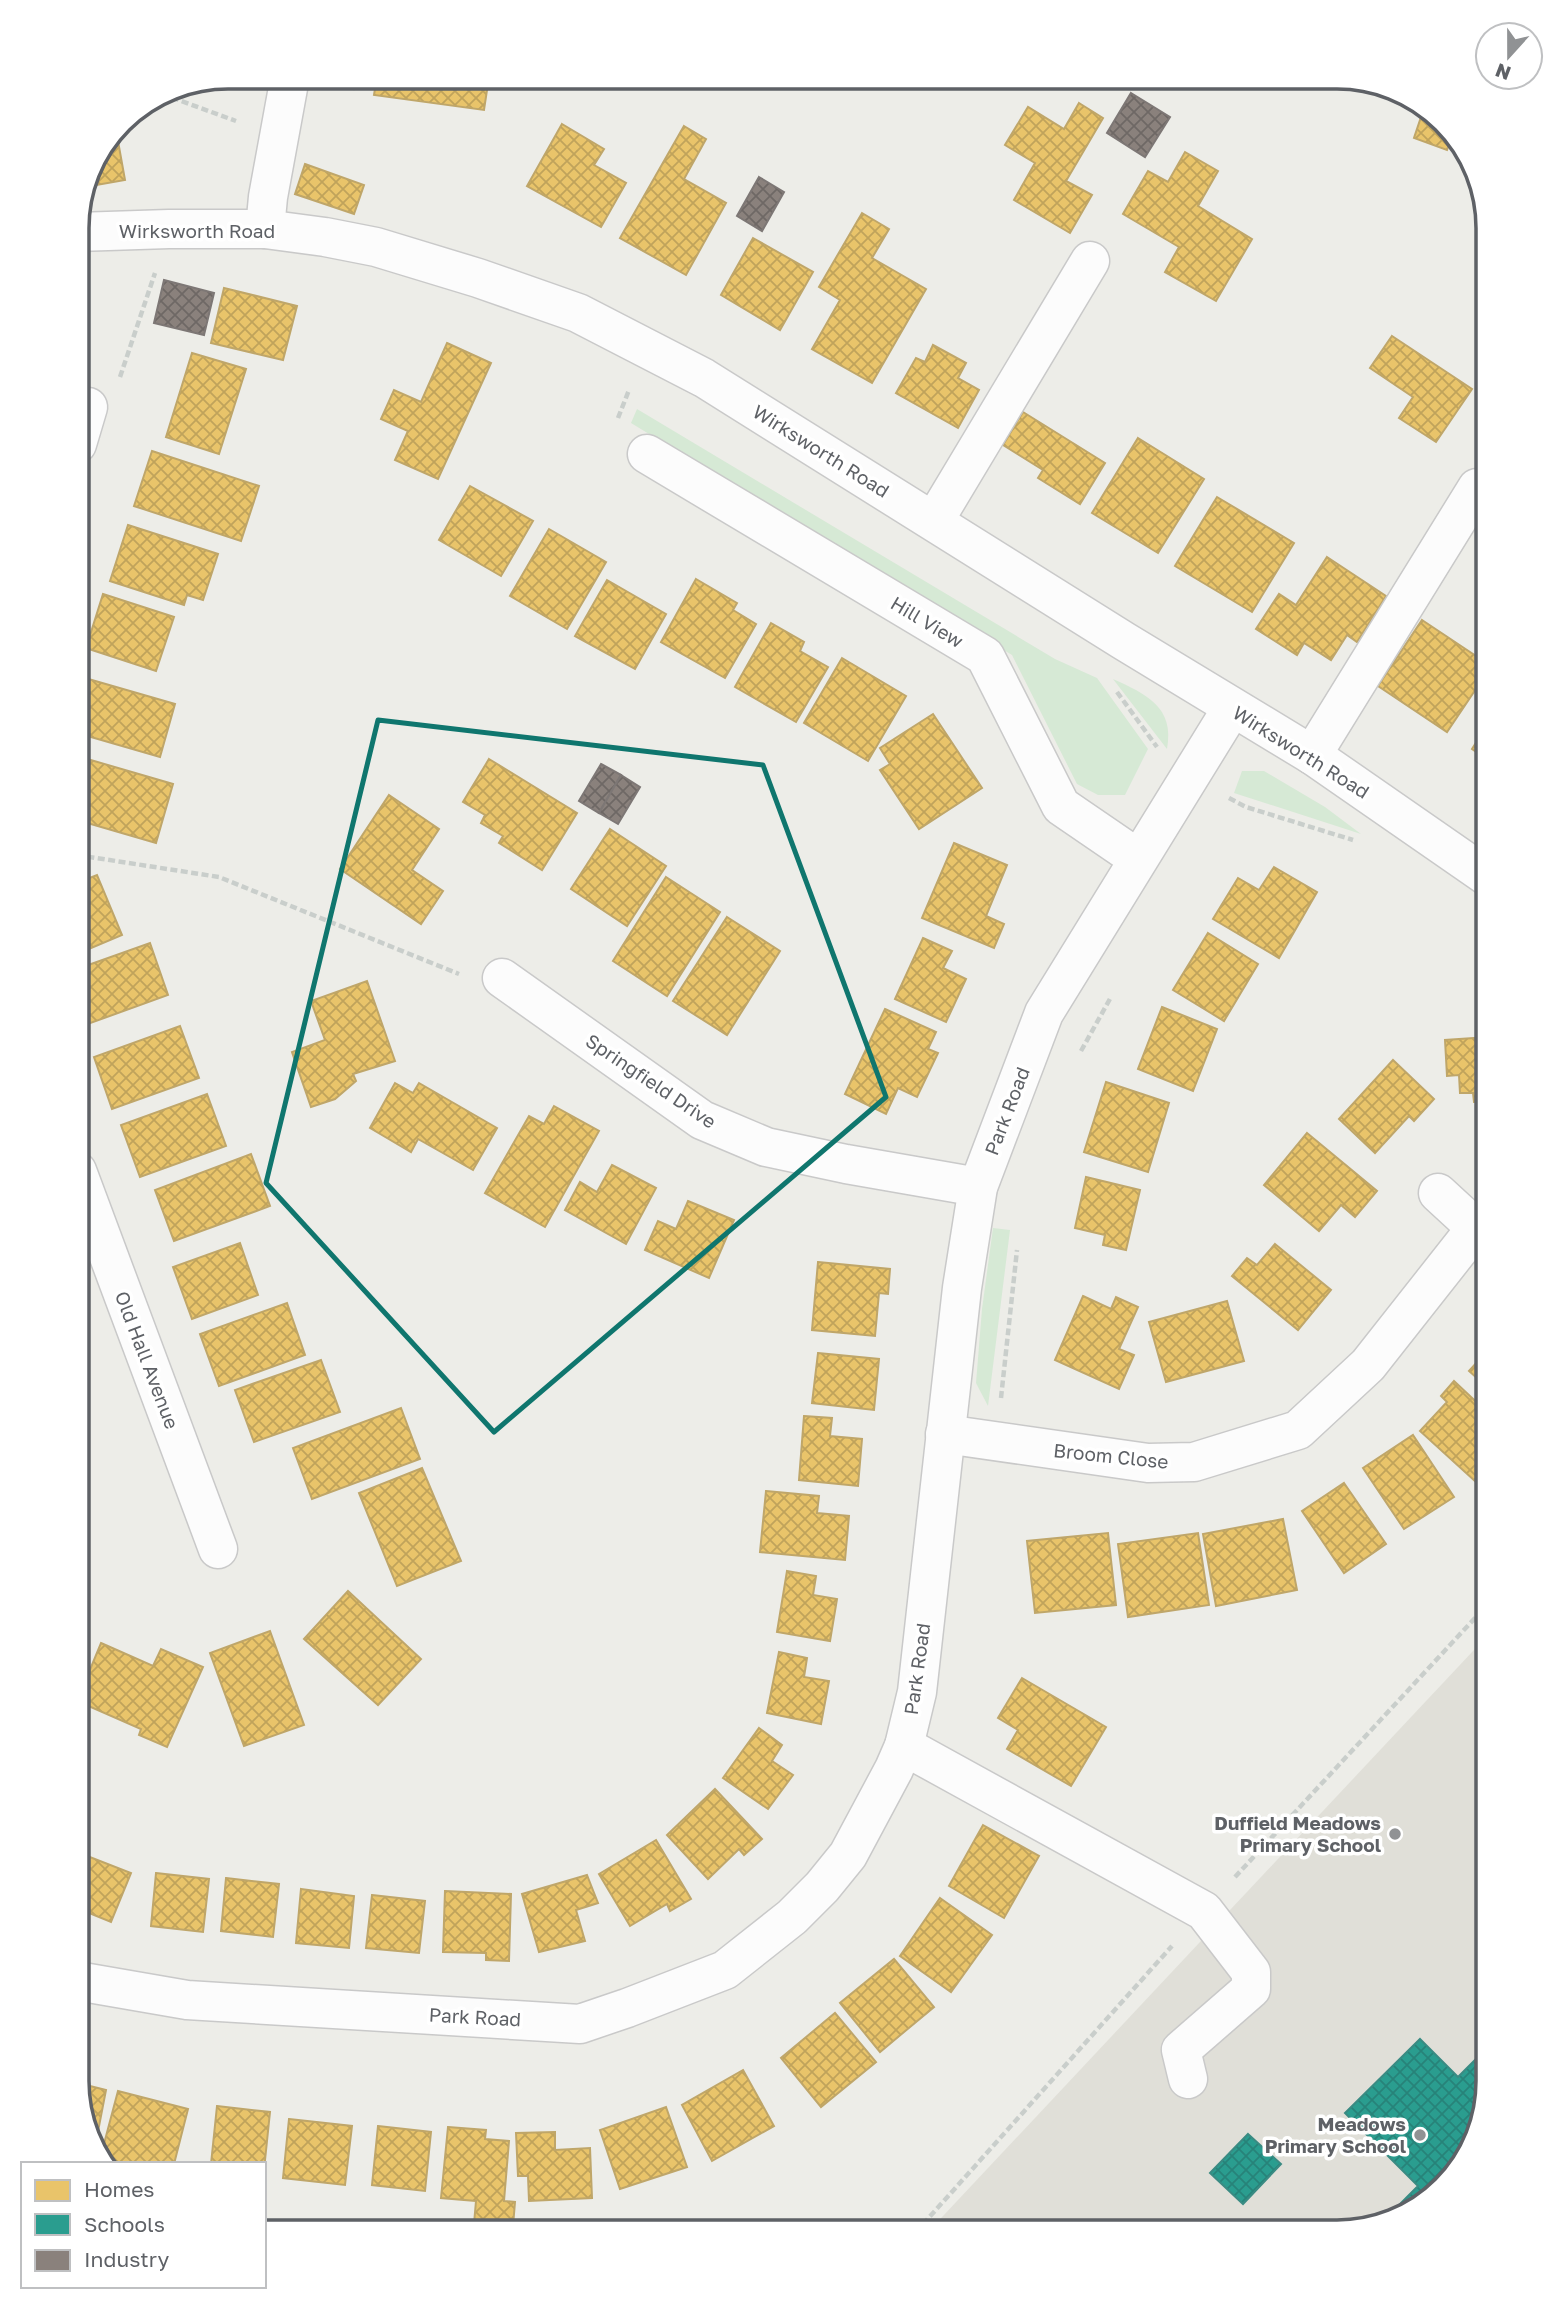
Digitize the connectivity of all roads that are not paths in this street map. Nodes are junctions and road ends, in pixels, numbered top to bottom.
1 (288, 90) edge
2 (265, 229) junction
3 (90, 232) edge
4 (1090, 261) dead end
5 (647, 454) road end
6 (1476, 490) edge
7 (934, 521) junction
8 (1231, 708) junction
9 (1312, 755) junction
10 (1137, 858) junction
11 (1476, 869) edge
12 (502, 978) road end
13 (978, 1186) junction
14 (1438, 1194) dead end
15 (89, 1204) edge
16 (1476, 1218) edge
17 (1476, 1230) edge
18 (945, 1434) junction
19 (218, 1549) dead end
20 (904, 1746) junction
21 (89, 1983) edge
22 (1188, 2079) dead end

1 - 2 street
2 - 3 street, Wirksworth Road
2 - 7 street, Wirksworth Road
4 - 7 street
5 - 10 street, Hill View
6 - 9 street
7 - 8 street, Wirksworth Road
8 - 9 street, Wirksworth Road
8 - 10 street, Park Road
9 - 11 street, Wirksworth Road
10 - 13 street, Park Road
12 - 13 street, Springfield Drive
13 - 18 street, Park Road
14 - 16 street, Broom Close
15 - 19 street, Old Hall Avenue
17 - 18 street, Broom Close
18 - 20 street, Park Road
20 - 21 street, Park Road
20 - 22 street

